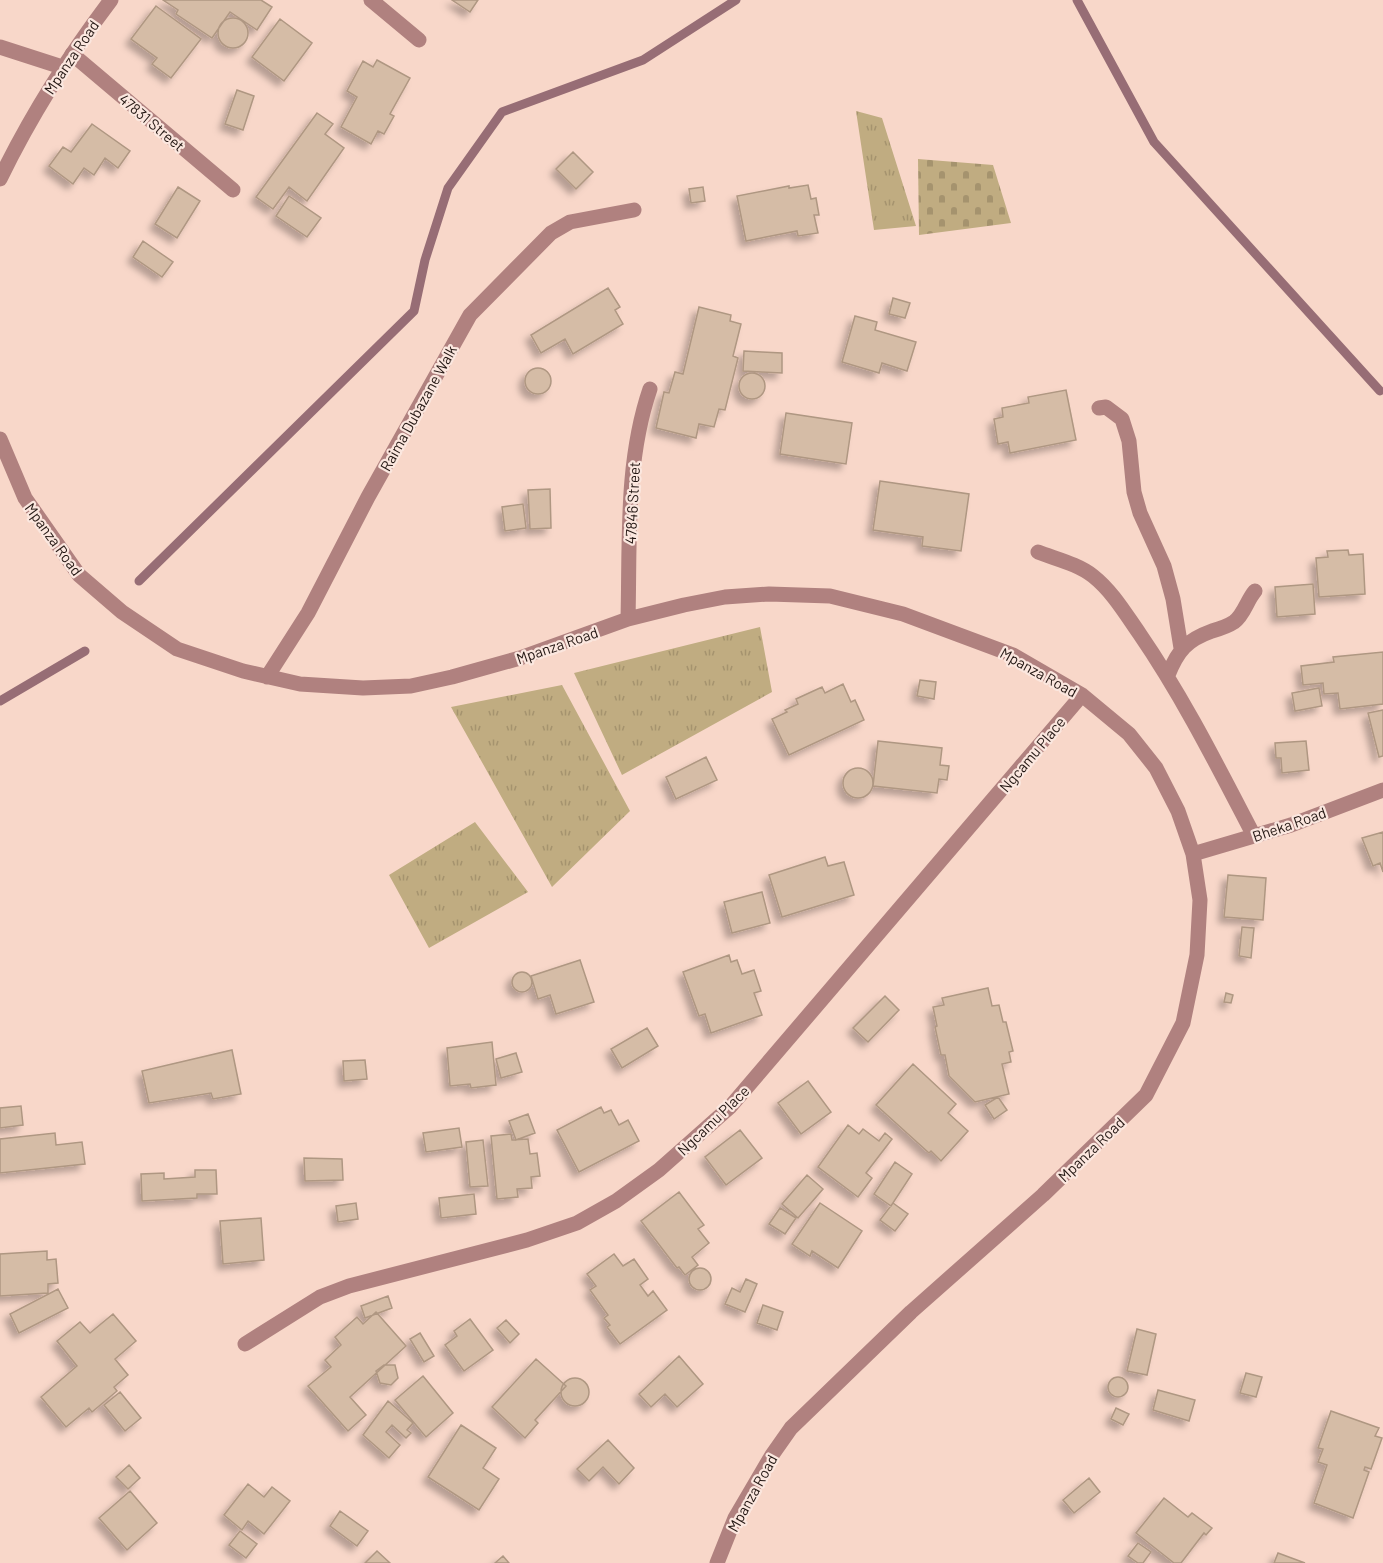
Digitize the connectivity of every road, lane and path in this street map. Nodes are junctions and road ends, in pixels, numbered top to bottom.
1 (111, 0) edge
2 (371, 0) edge
3 (419, 40) dead end
4 (0, 46) edge
5 (72, 54) junction
6 (62, 67) junction
7 (0, 179) edge
8 (234, 190) dead end
9 (634, 210) dead end
10 (650, 389) dead end
11 (1099, 408) dead end
12 (0, 439) edge
13 (1038, 552) dead end
14 (1255, 591) dead end
15 (628, 619) junction
16 (1181, 648) junction
17 (1168, 675) junction
18 (267, 677) junction
19 (1082, 695) junction
20 (1383, 790) edge
21 (1254, 836) junction
22 (1193, 854) junction
23 (245, 1344) dead end
24 (717, 1563) edge

1 - 5 street, Mpanza Road
2 - 3 street
4 - 6 street
5 - 6 street, Mpanza Road
5 - 8 street, 47831 Street
6 - 7 street, Mpanza Road
9 - 18 street, Raima Dubazane Walk
10 - 15 street, 47846 Street
11 - 16 street
12 - 18 street, Mpanza Road
13 - 17 street
14 - 16 street
15 - 18 street, Mpanza Road
15 - 19 street, Mpanza Road
16 - 17 street
17 - 21 street
19 - 22 street, Mpanza Road
19 - 23 street, Ngcamu Place
20 - 21 street, Bheka Road
21 - 22 street, Bheka Road
22 - 24 street, Mpanza Road

